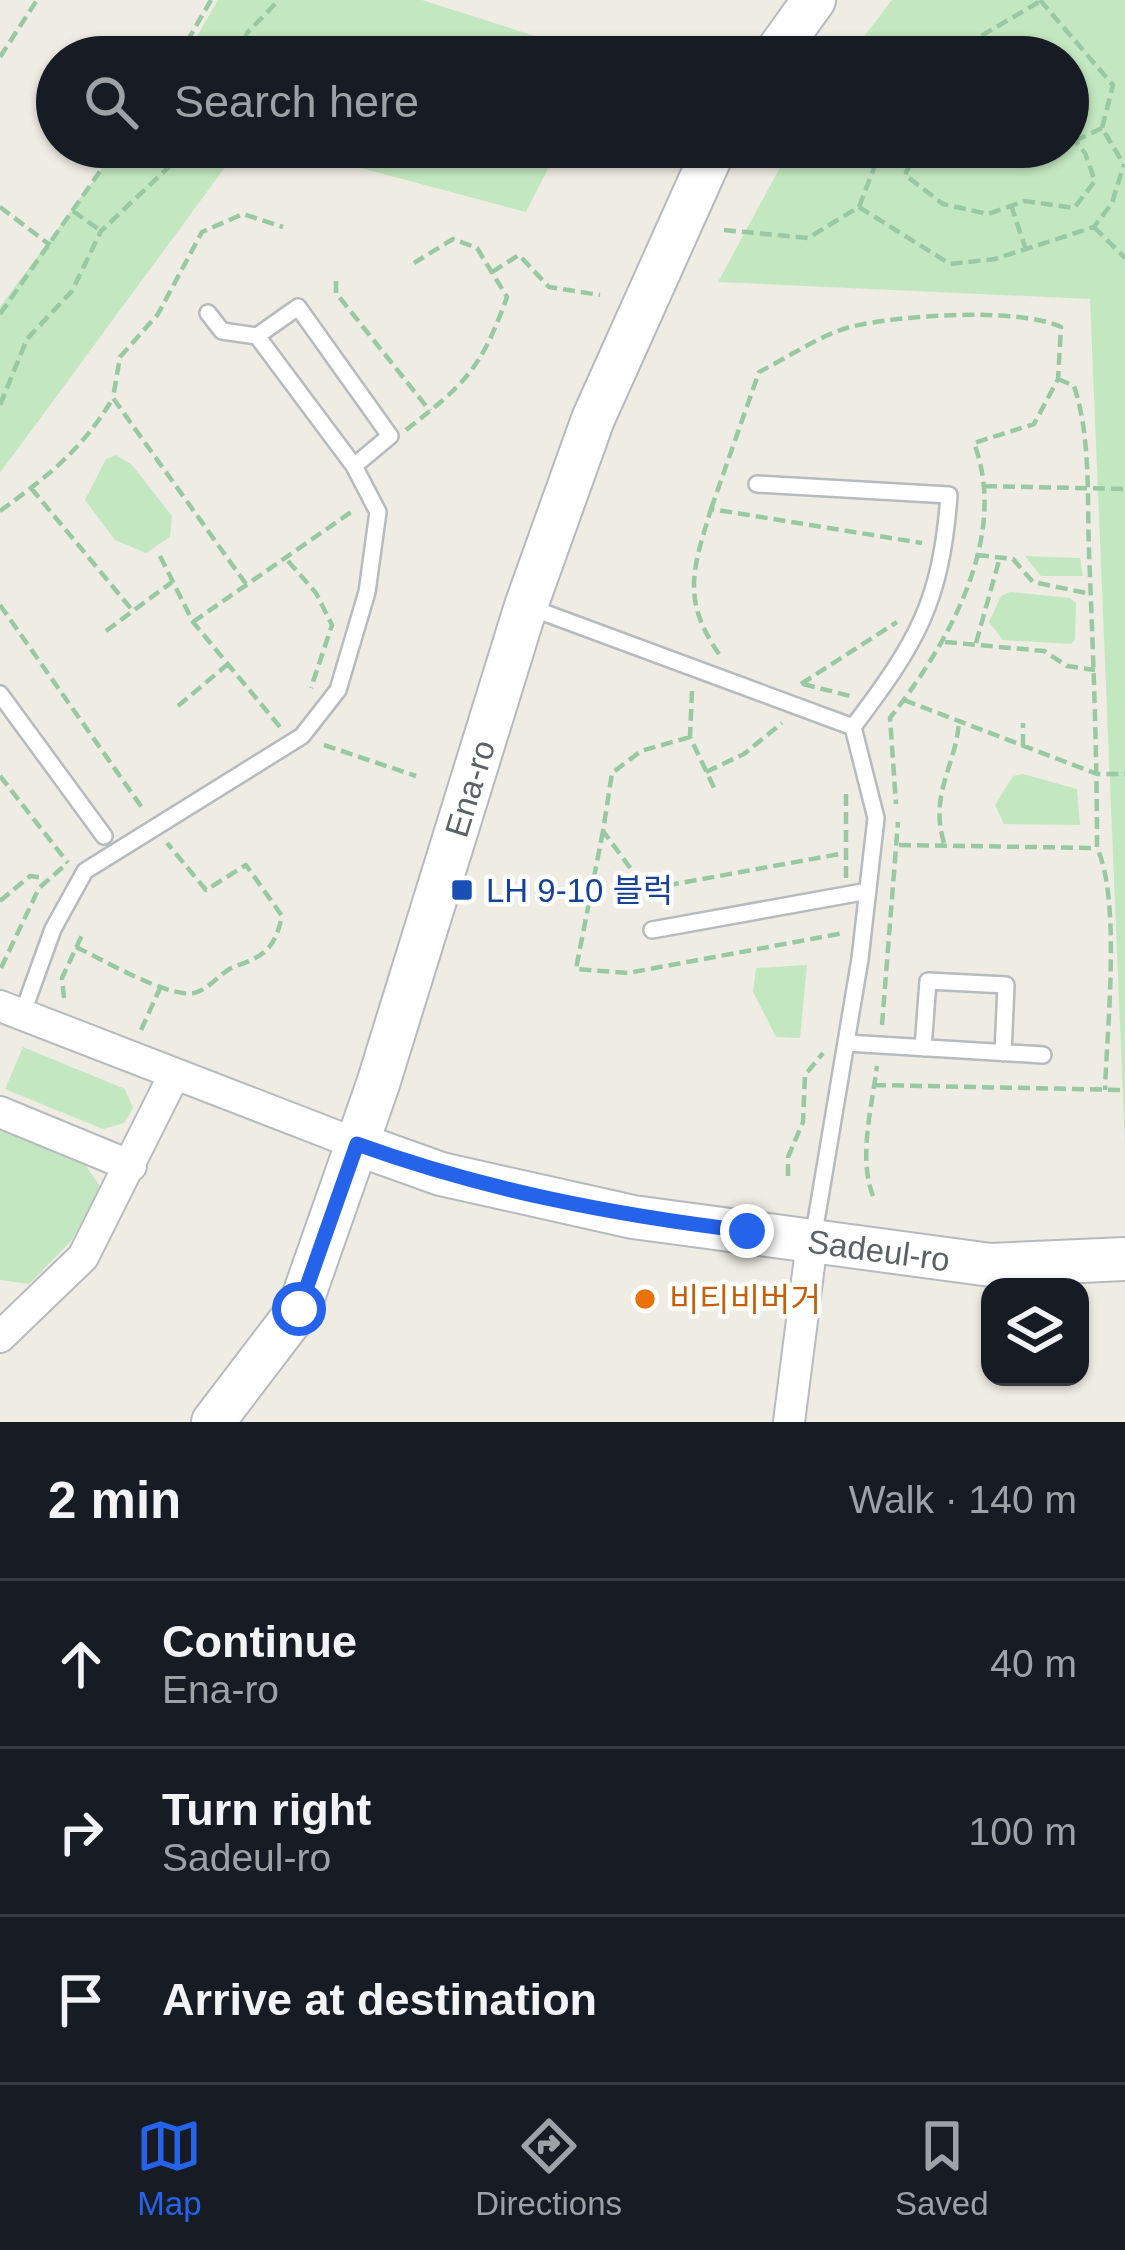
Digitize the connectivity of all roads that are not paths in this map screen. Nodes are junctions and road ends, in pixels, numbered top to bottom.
1 (814, 0) edge
2 (788, 36) edge
3 (706, 168) edge
4 (208, 313) dead end
5 (257, 336) junction
6 (354, 466) junction
7 (758, 484) dead end
8 (526, 606) junction
9 (2, 700) edge
10 (853, 727) junction
11 (104, 836) road end
12 (868, 891) junction
13 (652, 930) dead end
14 (11, 1011) edge
15 (839, 1042) junction
16 (922, 1048) junction
17 (1003, 1053) junction
18 (1043, 1055) dead end
19 (173, 1077) junction
20 (0, 1112) edge
21 (357, 1144) junction
22 (131, 1166) junction
23 (812, 1242) junction
24 (1125, 1259) edge
25 (8, 1320) edge
26 (213, 1422) edge
27 (789, 1422) edge

1 - 2 street
3 - 8 street, Ena-ro
4 - 5 lane
5 - 6 lane
5 - 6 lane
6 - 14 lane
7 - 10 lane
8 - 10 lane
8 - 21 street, Ena-ro
9 - 11 lane
10 - 12 lane
12 - 13 lane
12 - 15 lane
14 - 19 street
15 - 16 lane
15 - 23 lane
16 - 17 lane
16 - 17 lane
17 - 18 lane
19 - 21 street
19 - 22 street
20 - 22 street
21 - 23 street, Sadeul-ro
21 - 26 street, Ena-ro
22 - 25 street
23 - 24 street, Sadeul-ro
23 - 27 street

